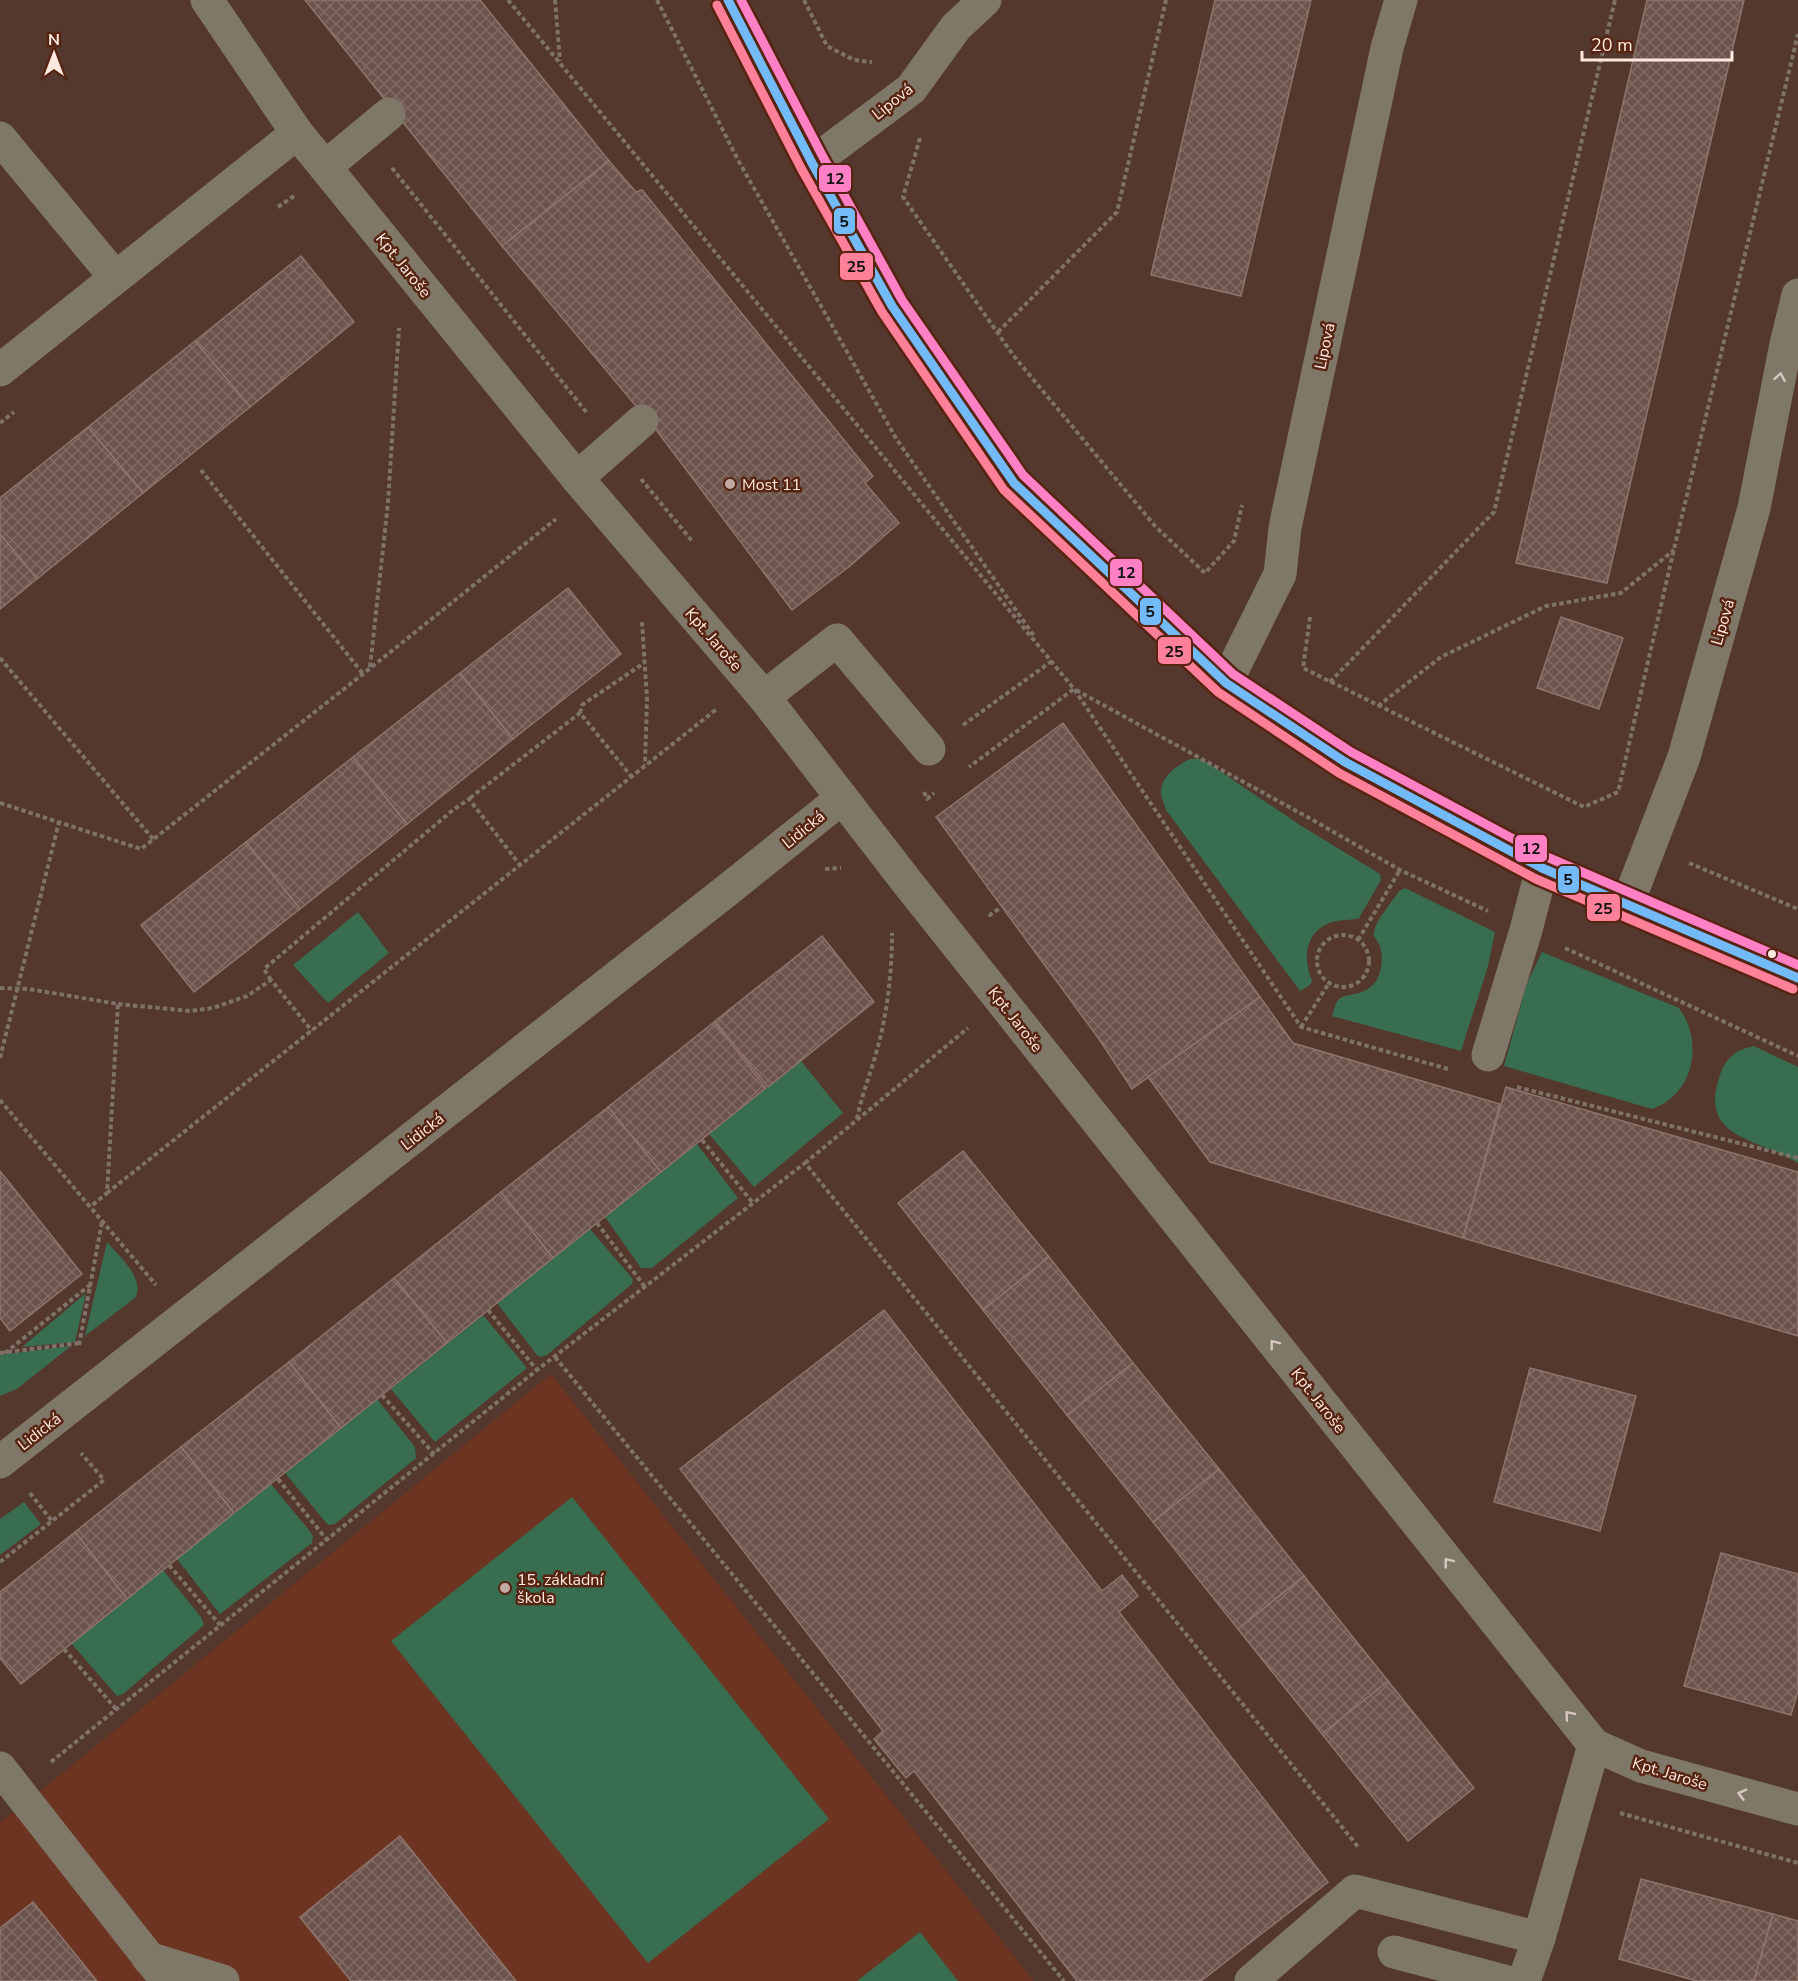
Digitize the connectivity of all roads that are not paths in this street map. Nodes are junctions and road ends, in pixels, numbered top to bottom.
1 (207, 0) edge
2 (729, 0) edge
3 (985, 0) edge
4 (1401, 0) edge
5 (389, 114) dead end
6 (297, 133) junction
7 (0, 138) edge
8 (812, 163) junction
9 (313, 178) junction
10 (115, 277) junction
11 (1798, 295) edge
12 (0, 370) edge
13 (642, 421) dead end
14 (577, 478) junction
15 (1226, 683) junction
16 (764, 697) junction
17 (929, 749) road end
18 (842, 798) junction
19 (1542, 868) junction
20 (1627, 905) junction
21 (1798, 978) edge
22 (1488, 1055) dead end
23 (11, 1473) edge
24 (1594, 1745) junction
25 (0, 1768) edge
26 (1798, 1809) edge
27 (1539, 1938) junction
28 (1394, 1953) dead end
29 (157, 1969) edge
30 (223, 1981) edge
31 (1251, 1981) edge
32 (1504, 1981) edge
33 (1524, 1981) edge

1 - 6 street, Kpt. Jaroše
2 - 8 street
3 - 8 street, Lipová
4 - 15 street, Lipová
5 - 9 street
6 - 9 street, Kpt. Jaroše
6 - 10 street
7 - 10 street
8 - 15 street
9 - 14 street, Kpt. Jaroše
10 - 12 street
20 -> 11 street, Lipová
13 - 14 street
14 - 16 street, Kpt. Jaroše
15 - 19 street
16 - 17 street
16 - 18 street, Kpt. Jaroše
18 - 23 street, Lidická
24 -> 18 street, Kpt. Jaroše
19 - 20 street
19 - 22 street
20 - 21 street
26 -> 24 street, Kpt. Jaroše
24 - 27 street
25 - 29 street
27 - 31 street
27 - 33 street
28 - 32 street
29 - 30 street

